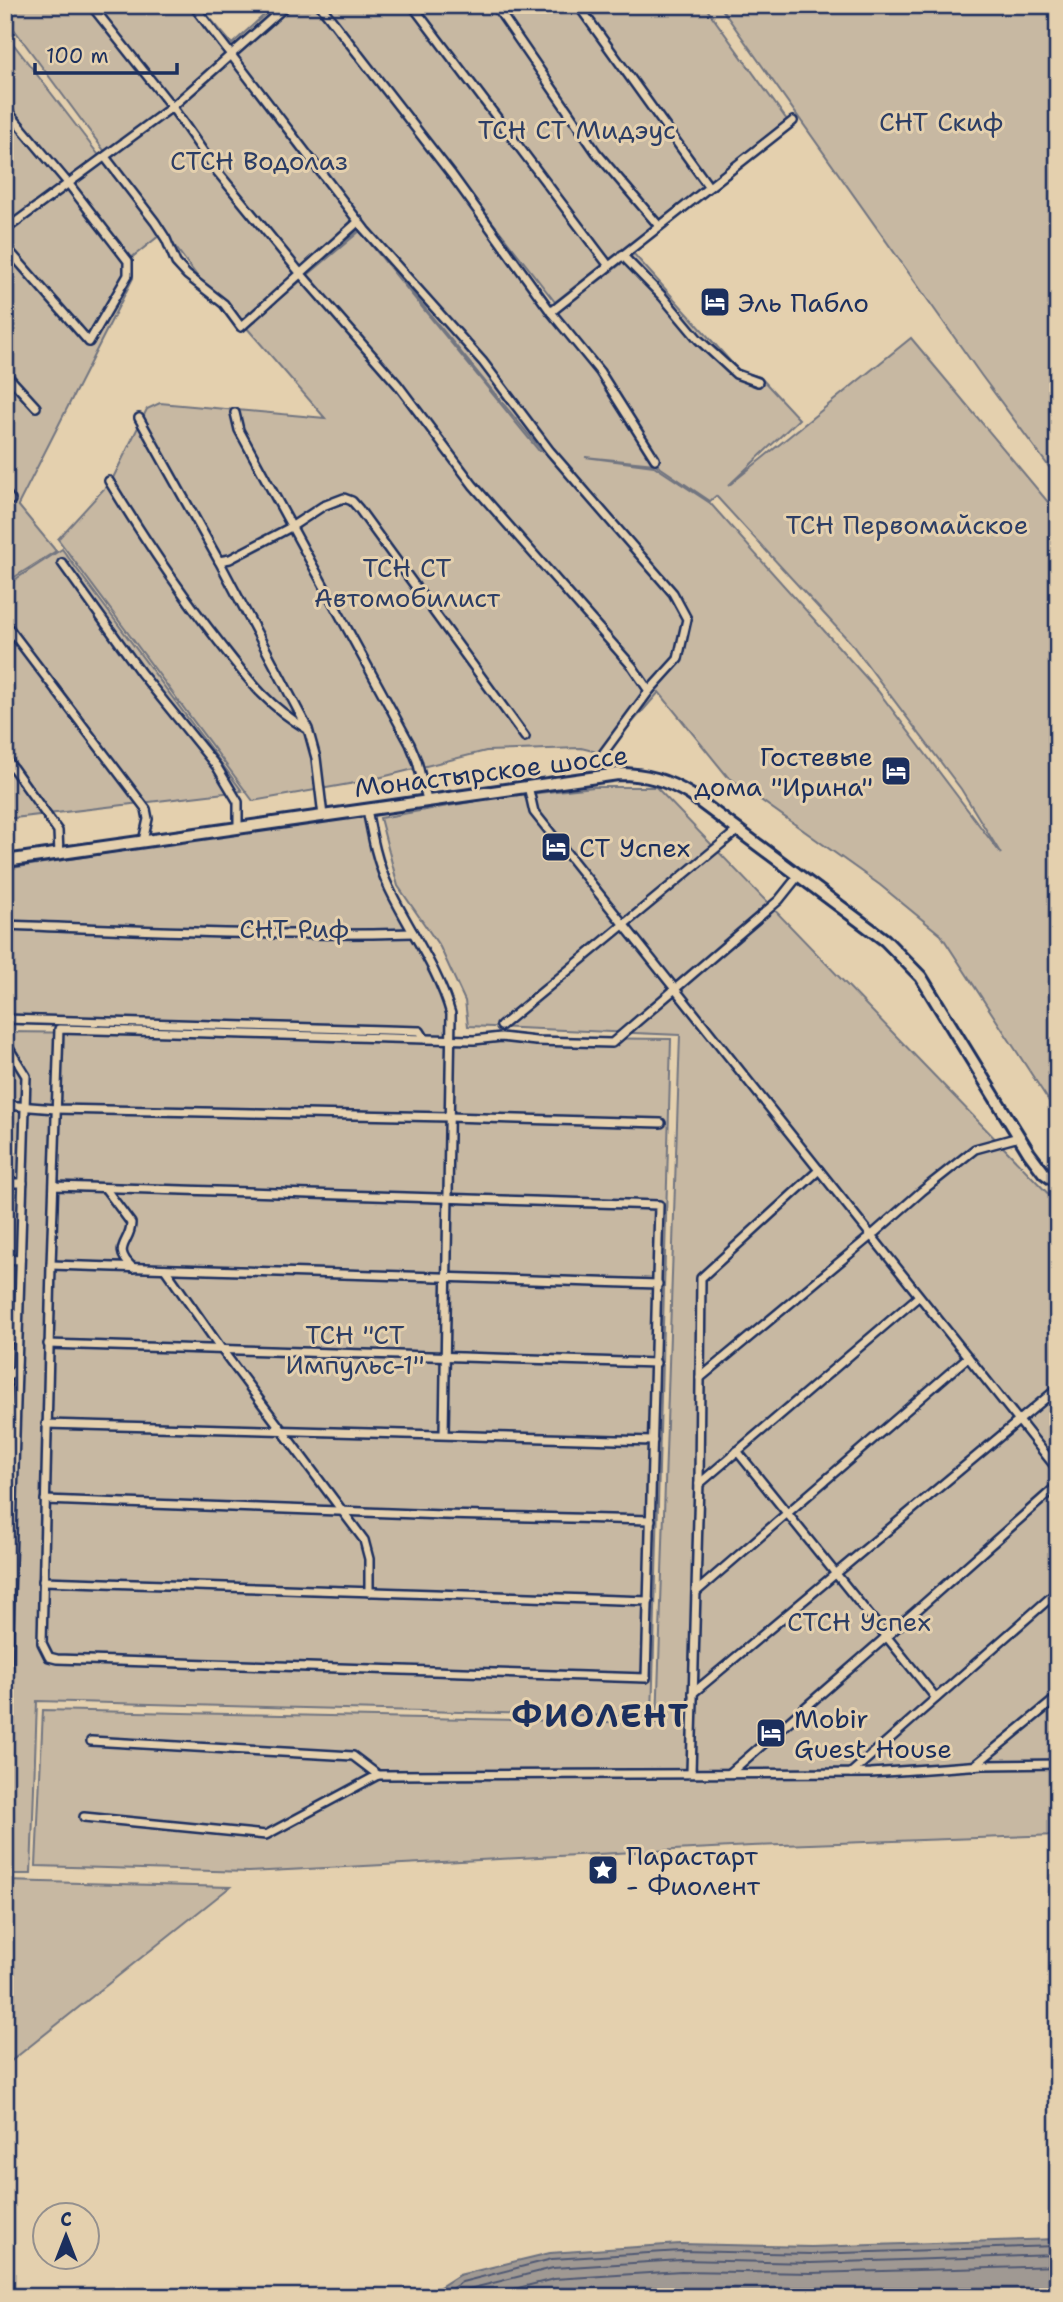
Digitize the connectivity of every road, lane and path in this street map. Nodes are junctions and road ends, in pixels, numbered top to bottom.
1 (91, 5) edge
2 (193, 5) edge
3 (287, 5) edge
4 (320, 5) edge
5 (412, 5) edge
6 (495, 5) edge
7 (578, 5) edge
8 (232, 55) junction
9 (172, 107) junction
10 (5, 108) edge
11 (793, 121) dead end
12 (105, 157) junction
13 (68, 183) junction
14 (709, 187) junction
15 (359, 221) junction
16 (659, 226) junction
17 (5, 230) edge
18 (5, 246) edge
19 (622, 255) junction
20 (608, 266) junction
21 (301, 274) junction
22 (551, 312) junction
23 (5, 373) edge
24 (758, 382) dead end
25 (36, 407) dead end
26 (235, 413) dead end
27 (139, 418) dead end
28 (655, 459) dead end
29 (109, 481) dead end
30 (291, 527) junction
31 (219, 561) junction
32 (62, 563) dead end
33 (5, 623) edge
34 (649, 691) junction
35 (308, 729) junction
36 (525, 737) dead end
37 (5, 757) edge
38 (596, 762) dead end
39 (528, 786) junction
40 (427, 800) junction
41 (367, 810) junction
42 (323, 816) junction
43 (238, 828) junction
44 (738, 830) junction
45 (143, 841) junction
46 (59, 854) junction
47 (5, 861) edge
48 (799, 875) junction
49 (5, 925) edge
50 (624, 925) junction
51 (413, 933) junction
52 (676, 987) junction
53 (5, 1019) edge
54 (501, 1026) dead end
55 (425, 1039) junction
56 (452, 1039) junction
57 (5, 1042) edge
58 (5, 1105) edge
59 (25, 1105) junction
60 (57, 1109) junction
61 (449, 1116) junction
62 (660, 1123) dead end
63 (1019, 1137) junction
64 (819, 1170) junction
65 (5, 1183) edge
66 (23, 1183) junction
67 (1058, 1183) edge
68 (54, 1186) junction
69 (105, 1188) junction
70 (448, 1199) junction
71 (872, 1235) junction
72 (5, 1259) edge
73 (20, 1260) junction
74 (51, 1265) junction
75 (133, 1268) junction
76 (165, 1269) junction
77 (446, 1278) junction
78 (657, 1284) junction
79 (918, 1297) junction
80 (5, 1338) edge
81 (17, 1339) junction
82 (48, 1344) junction
83 (222, 1350) junction
84 (444, 1357) junction
85 (968, 1357) junction
86 (656, 1363) junction
87 (16, 1370) junction
88 (5, 1378) edge
89 (700, 1378) junction
90 (1058, 1388) edge
91 (15, 1408) junction
92 (1018, 1420) junction
93 (5, 1421) edge
94 (47, 1424) junction
95 (283, 1430) junction
96 (444, 1434) junction
97 (653, 1441) junction
98 (737, 1451) junction
99 (1058, 1470) edge
100 (699, 1484) junction
101 (1058, 1485) edge
102 (45, 1500) junction
103 (342, 1511) junction
104 (787, 1514) junction
105 (651, 1520) junction
106 (8, 1553) edge
107 (835, 1574) junction
108 (43, 1581) junction
109 (369, 1591) junction
110 (1058, 1591) edge
111 (696, 1592) junction
112 (649, 1601) junction
113 (7, 1631) edge
114 (886, 1637) junction
115 (693, 1693) junction
116 (1058, 1697) edge
117 (936, 1698) junction
118 (6, 1711) edge
119 (90, 1741) dead end
120 (5, 1762) edge
121 (1058, 1764) edge
122 (973, 1766) junction
123 (691, 1773) junction
124 (730, 1773) junction
125 (850, 1773) junction
126 (378, 1775) junction
127 (84, 1817) dead end

1 - 9 street
2 - 8 street
3 - 8 street
4 - 22 street
5 - 20 street
6 - 16 street
7 - 14 street
8 - 9 street
8 - 15 street
9 - 12 street
9 - 21 street
10 - 13 street
11 - 14 street
12 - 13 street
12 - 21 street
13 - 17 street
13 - 18 street
14 - 16 street
15 - 21 street
15 - 34 street
16 - 19 street
19 - 20 street
19 - 24 street
20 - 22 street
21 - 34 street
22 - 28 street
23 - 25 street
26 - 30 street
27 - 31 street
29 - 35 street
30 - 31 street
30 - 36 street
30 - 40 street
31 - 35 street
32 - 43 street
33 - 45 street
34 - 38 street
35 - 42 street
37 - 46 street
39 - 40 main road, Монастырское шоссе
39 - 44 main road, Монастырское шоссе
39 - 50 street
40 - 41 main road, Монастырское шоссе
41 - 42 main road, Монастырское шоссе
41 - 51 street
42 - 43 main road, Монастырское шоссе
43 - 45 main road, Монастырское шоссе
44 - 48 main road, Монастырское шоссе
44 - 50 street
45 - 46 main road, Монастырское шоссе
46 - 47 main road, Монастырское шоссе
48 - 52 street
48 - 63 main road, Монастырское шоссе
49 - 51 street
50 - 52 street
50 - 54 street
51 - 56 street
52 - 56 street
52 - 64 street
53 - 55 street
55 - 56 street
55 - 60 street
56 - 61 street
57 - 59 street
58 - 59 street
59 - 60 street
59 - 66 street
60 - 61 street
60 - 68 street
61 - 62 street
61 - 70 street
63 - 67 main road, Монастырское шоссе
63 - 71 street
64 - 71 street
64 - 89 street
65 - 66 street
66 - 73 street
68 - 69 street
68 - 74 street
69 - 70 street
69 - 75 street
70 - 77 street
70 - 78 street
71 - 79 street
71 - 89 street
72 - 73 street
73 - 81 street
74 - 75 street
74 - 82 street
75 - 76 street
76 - 77 street
76 - 83 street
77 - 78 street
77 - 84 street
78 - 86 street
79 - 85 street
79 - 98 street
80 - 81 street
81 - 87 street
82 - 83 street
82 - 94 street
83 - 84 street
83 - 95 street
84 - 86 street
84 - 96 street
85 - 92 street
85 - 104 street
86 - 97 street
87 - 88 street
87 - 91 street
89 - 100 street
90 - 92 street
91 - 93 street
91 - 106 street
92 - 99 street
92 - 107 street
94 - 95 street
94 - 102 street
95 - 96 street
95 - 103 street
96 - 97 street
97 - 105 street
98 - 100 street
98 - 104 street
100 - 111 street
101 - 114 street
102 - 103 street
102 - 108 street
103 - 105 street
103 - 109 street
104 - 107 street
104 - 111 street
105 - 112 street
106 - 113 street
107 - 114 street
107 - 115 street
108 - 109 street
108 - 112 street
109 - 112 street
110 - 117 street
111 - 115 street
113 - 118 street
114 - 117 street
114 - 124 street
115 - 123 street
116 - 122 street
117 - 125 street
118 - 120 street
119 - 126 street
121 - 122 street
122 - 125 street
123 - 124 street
123 - 126 street
124 - 125 street
126 - 127 street

